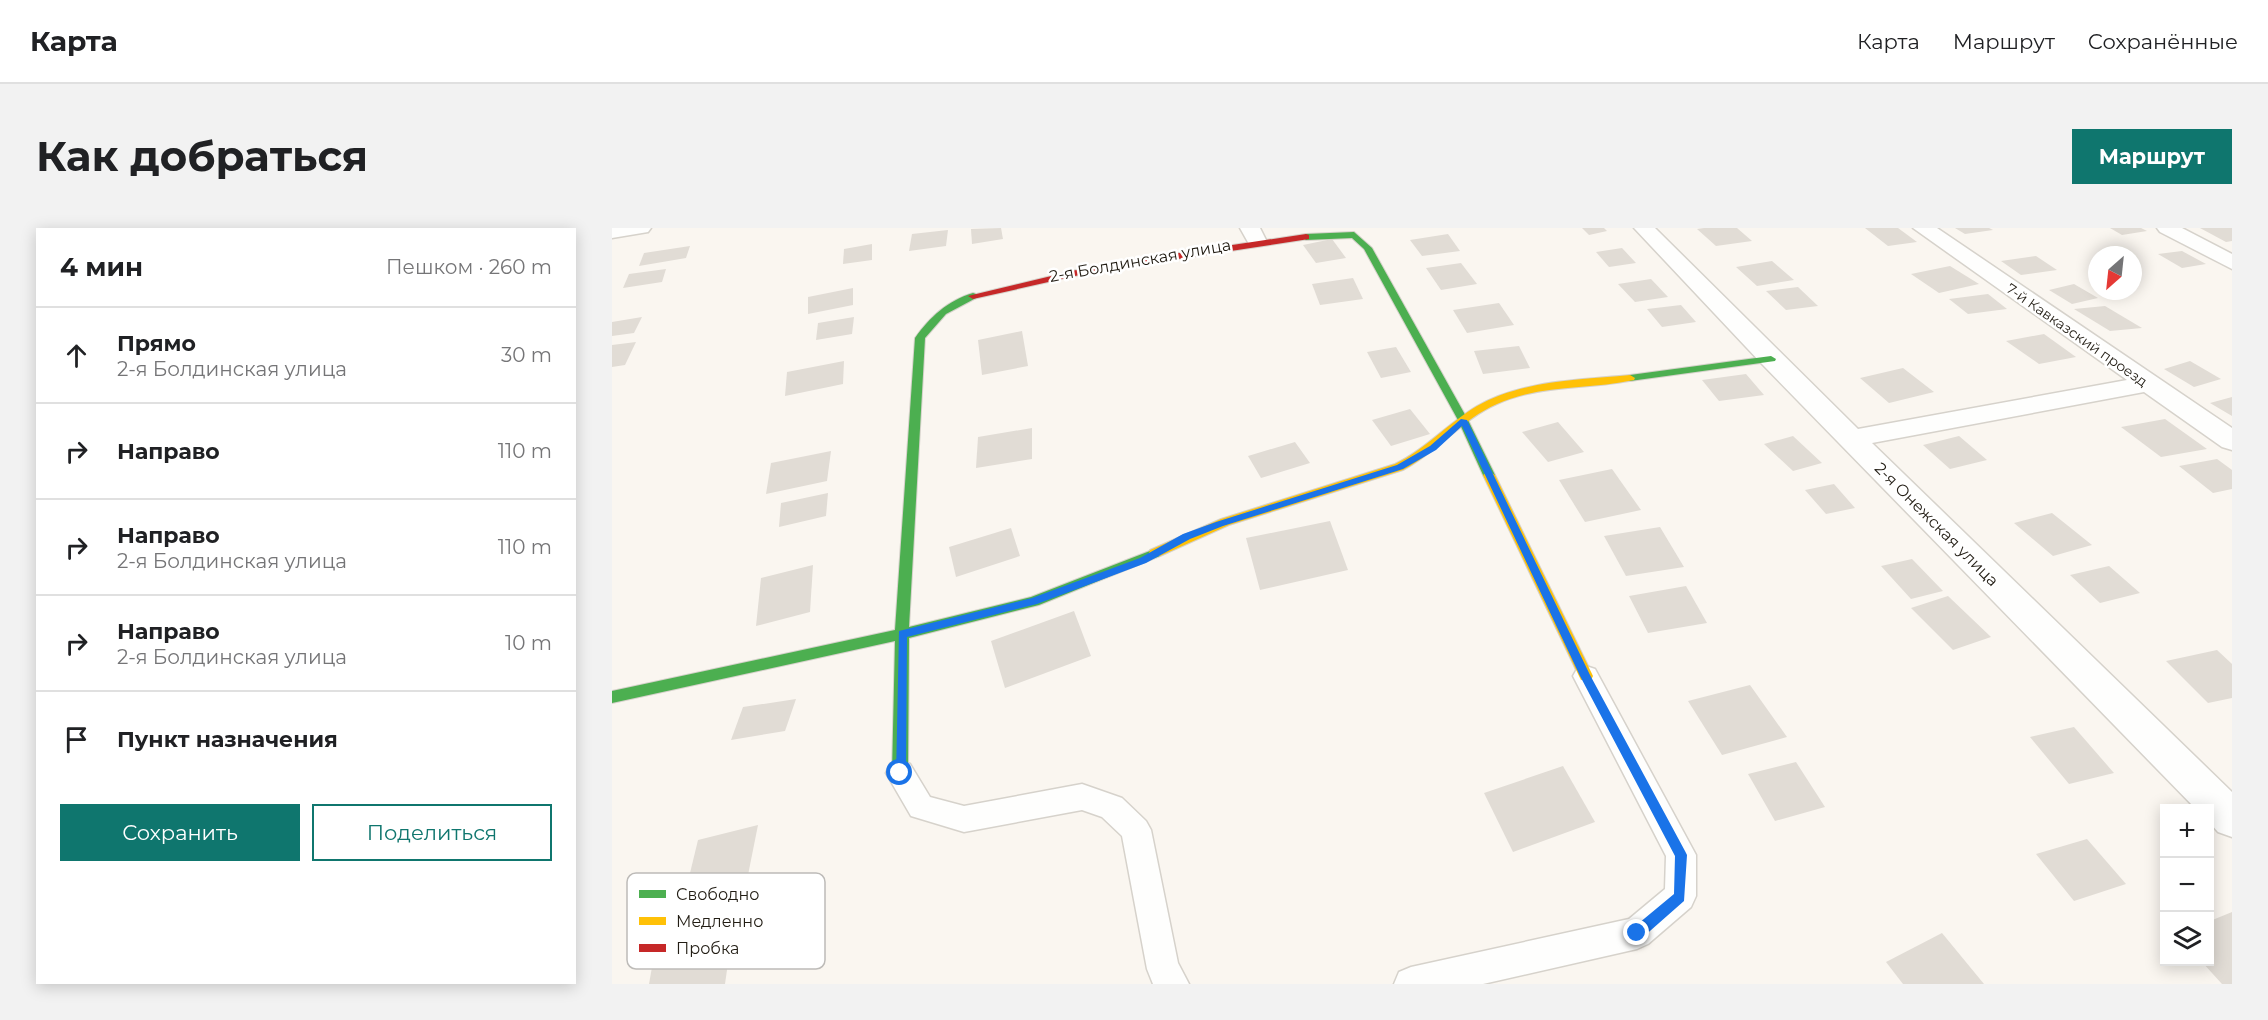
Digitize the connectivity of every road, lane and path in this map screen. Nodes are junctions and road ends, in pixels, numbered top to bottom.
1 (641, 228) edge
2 (1644, 228) edge
3 (1923, 228) edge
4 (2167, 228) edge
5 (612, 232) edge
6 (1253, 234) edge
7 (2232, 263) edge
8 (1771, 359) junction
9 (2147, 384) junction
10 (1463, 420) junction
11 (1851, 439) junction
12 (2232, 441) edge
13 (902, 634) junction
14 (1586, 676) joint
15 (612, 697) edge
16 (900, 773) joint
17 (2232, 819) edge
18 (1172, 984) edge
19 (1411, 984) edge

1 - 5 street
2 - 8 street, 2-я Онежская улица
3 - 9 street, 7-й Кавказский проезд
4 - 7 street
6 - 10 street, 2-я Болдинская улица
6 - 13 street, 2-я Болдинская улица
8 - 10 street
8 - 11 street, 2-я Онежская улица
9 - 11 street
9 - 12 street, 7-й Кавказский проезд
10 - 13 street
10 - 14 street, 2-я Болдинская улица
11 - 17 street, 2-я Онежская улица
13 - 15 street
13 - 16 street, 2-я Болдинская улица
14 - 19 lane, 2-я Болдинская улица
16 - 18 lane, 2-я Болдинская улица

